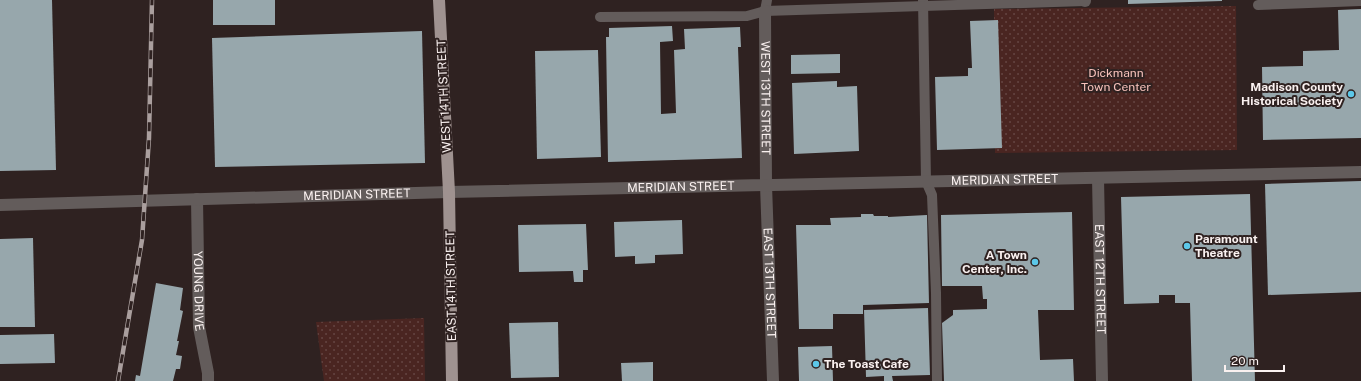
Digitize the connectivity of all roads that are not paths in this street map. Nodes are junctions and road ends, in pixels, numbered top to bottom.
1 (440, 0) edge
2 (1085, 0) edge
3 (1361, 1) edge
4 (923, 3) edge
5 (766, 5) edge
6 (1258, 5) dead end
7 (600, 17) dead end
8 (1361, 172) edge
9 (1098, 178) junction
10 (926, 181) junction
11 (766, 185) junction
12 (449, 192) junction
13 (197, 199) junction
14 (0, 205) edge
15 (208, 381) edge
16 (452, 381) edge
17 (773, 381) edge
18 (937, 381) edge
19 (1102, 381) edge

1 - 12 main road, WEST 14TH STREET
2 - 4 lane
3 - 6 lane
4 - 5 lane
4 - 10 lane
5 - 7 lane
5 - 11 street, WEST 13TH STREET
8 - 9 street, MERIDIAN STREET
9 - 10 street, MERIDIAN STREET
9 - 19 street, EAST 12TH STREET
10 - 11 street, MERIDIAN STREET
10 - 18 lane
11 - 12 street, MERIDIAN STREET
11 - 17 street, EAST 13TH STREET
12 - 13 street, MERIDIAN STREET
12 - 16 main road, EAST 14TH STREET
13 - 14 street, MERIDIAN STREET
13 - 15 street, YOUNG DRIVE

